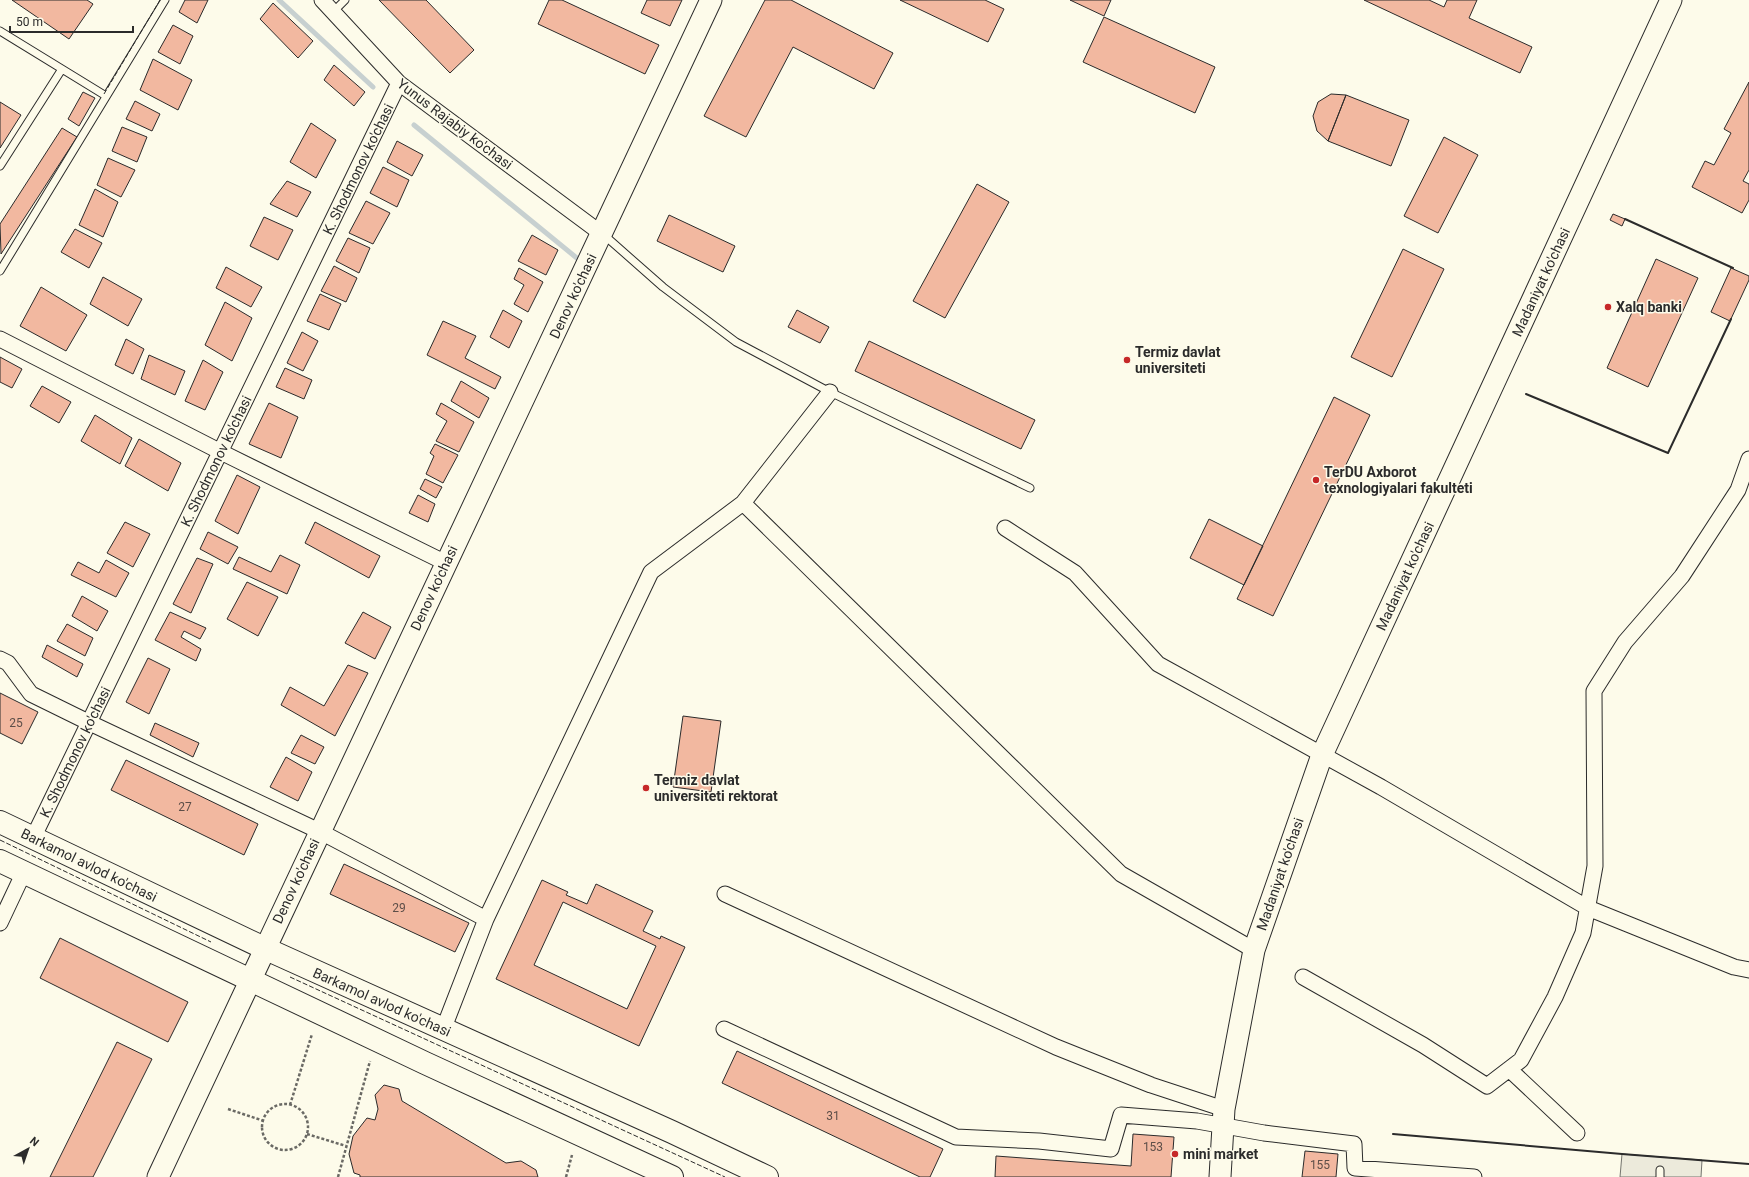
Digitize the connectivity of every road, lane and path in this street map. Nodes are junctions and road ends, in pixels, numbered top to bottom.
1 (165, 0) edge
2 (322, 0) edge
3 (345, 0) edge
4 (711, 0) edge
5 (1671, 0) edge
6 (333, 12) junction
7 (0, 32) edge
8 (62, 69) junction
9 (399, 83) junction
10 (106, 96) junction
11 (0, 166) edge
12 (602, 234) junction
13 (0, 271) edge
14 (0, 339) edge
15 (830, 392) junction
16 (221, 452) junction
17 (1749, 459) edge
18 (1030, 488) dead end
19 (743, 503) junction
20 (1005, 528) dead end
21 (446, 563) junction
22 (0, 659) edge
23 (90, 723) junction
24 (1322, 755) junction
25 (0, 822) edge
26 (319, 831) junction
27 (33, 838) junction
28 (0, 861) edge
29 (24, 872) junction
30 (725, 894) dead end
31 (1588, 908) junction
32 (486, 919) junction
33 (0, 923) edge
34 (264, 948) junction
35 (1254, 950) junction
36 (1749, 970) edge
37 (1303, 977) dead end
38 (250, 978) junction
39 (724, 1029) dead end
40 (443, 1030) junction
41 (312, 1034) dead end
42 (370, 1061) dead end
43 (1509, 1069) junction
44 (290, 1105) junction
45 (228, 1109) dead end
46 (1224, 1117) junction
47 (264, 1121) junction
48 (1577, 1133) dead end
49 (307, 1134) junction
50 (346, 1146) junction
51 (572, 1155) dead end
52 (158, 1177) edge
53 (338, 1177) edge
54 (566, 1177) edge
55 (672, 1177) edge
56 (767, 1177) edge
57 (1220, 1177) edge
58 (1474, 1177) edge

1 - 10 lane
2 - 6 street, Yunus Rajabiy ko'chasi
3 - 6 lane
4 - 12 street, Denov ko'chasi
5 - 24 street, Madaniyat ko'chasi
6 - 9 street, Yunus Rajabiy ko'chasi
7 - 8 lane
8 - 10 lane
8 - 11 lane
9 - 12 street, Yunus Rajabiy ko'chasi
9 - 16 street, K. Shodmonov ko'chasi
10 - 13 lane
12 - 15 lane
12 - 21 street, Denov ko'chasi
14 - 16 street
15 - 18 lane
15 - 19 street
16 - 21 street
16 - 23 street, K. Shodmonov ko'chasi
17 - 31 street
19 - 32 street
19 - 35 street
20 - 24 street
21 - 26 street, Denov ko'chasi
22 - 23 street
23 - 26 street
23 - 27 street, K. Shodmonov ko'chasi
24 - 31 street
24 - 35 street, Madaniyat ko'chasi
25 - 27 main road, Barkamol avlod ko'chasi
26 - 32 street
26 - 34 street, Denov ko'chasi
27 - 34 main road, Barkamol avlod ko'chasi
28 - 29 main road
29 - 33 street
29 - 38 main road
30 - 46 street
31 - 36 street
31 - 43 street
32 - 40 street
34 - 38 street, Denov ko'chasi
34 - 40 main road, Barkamol avlod ko'chasi
35 - 46 street, Madaniyat ko'chasi
37 - 43 street
38 - 52 street, Denov ko'chasi
38 - 55 main road
39 - 46 street
40 - 56 main road, Barkamol avlod ko'chasi
41 - 44 path
42 - 50 path
43 - 48 street
44 - 47 path
44 - 49 path
45 - 47 path
46 - 57 street, Madaniyat ko'chasi
46 - 58 street
47 - 49 path
49 - 50 path
50 - 53 path
51 - 54 path

